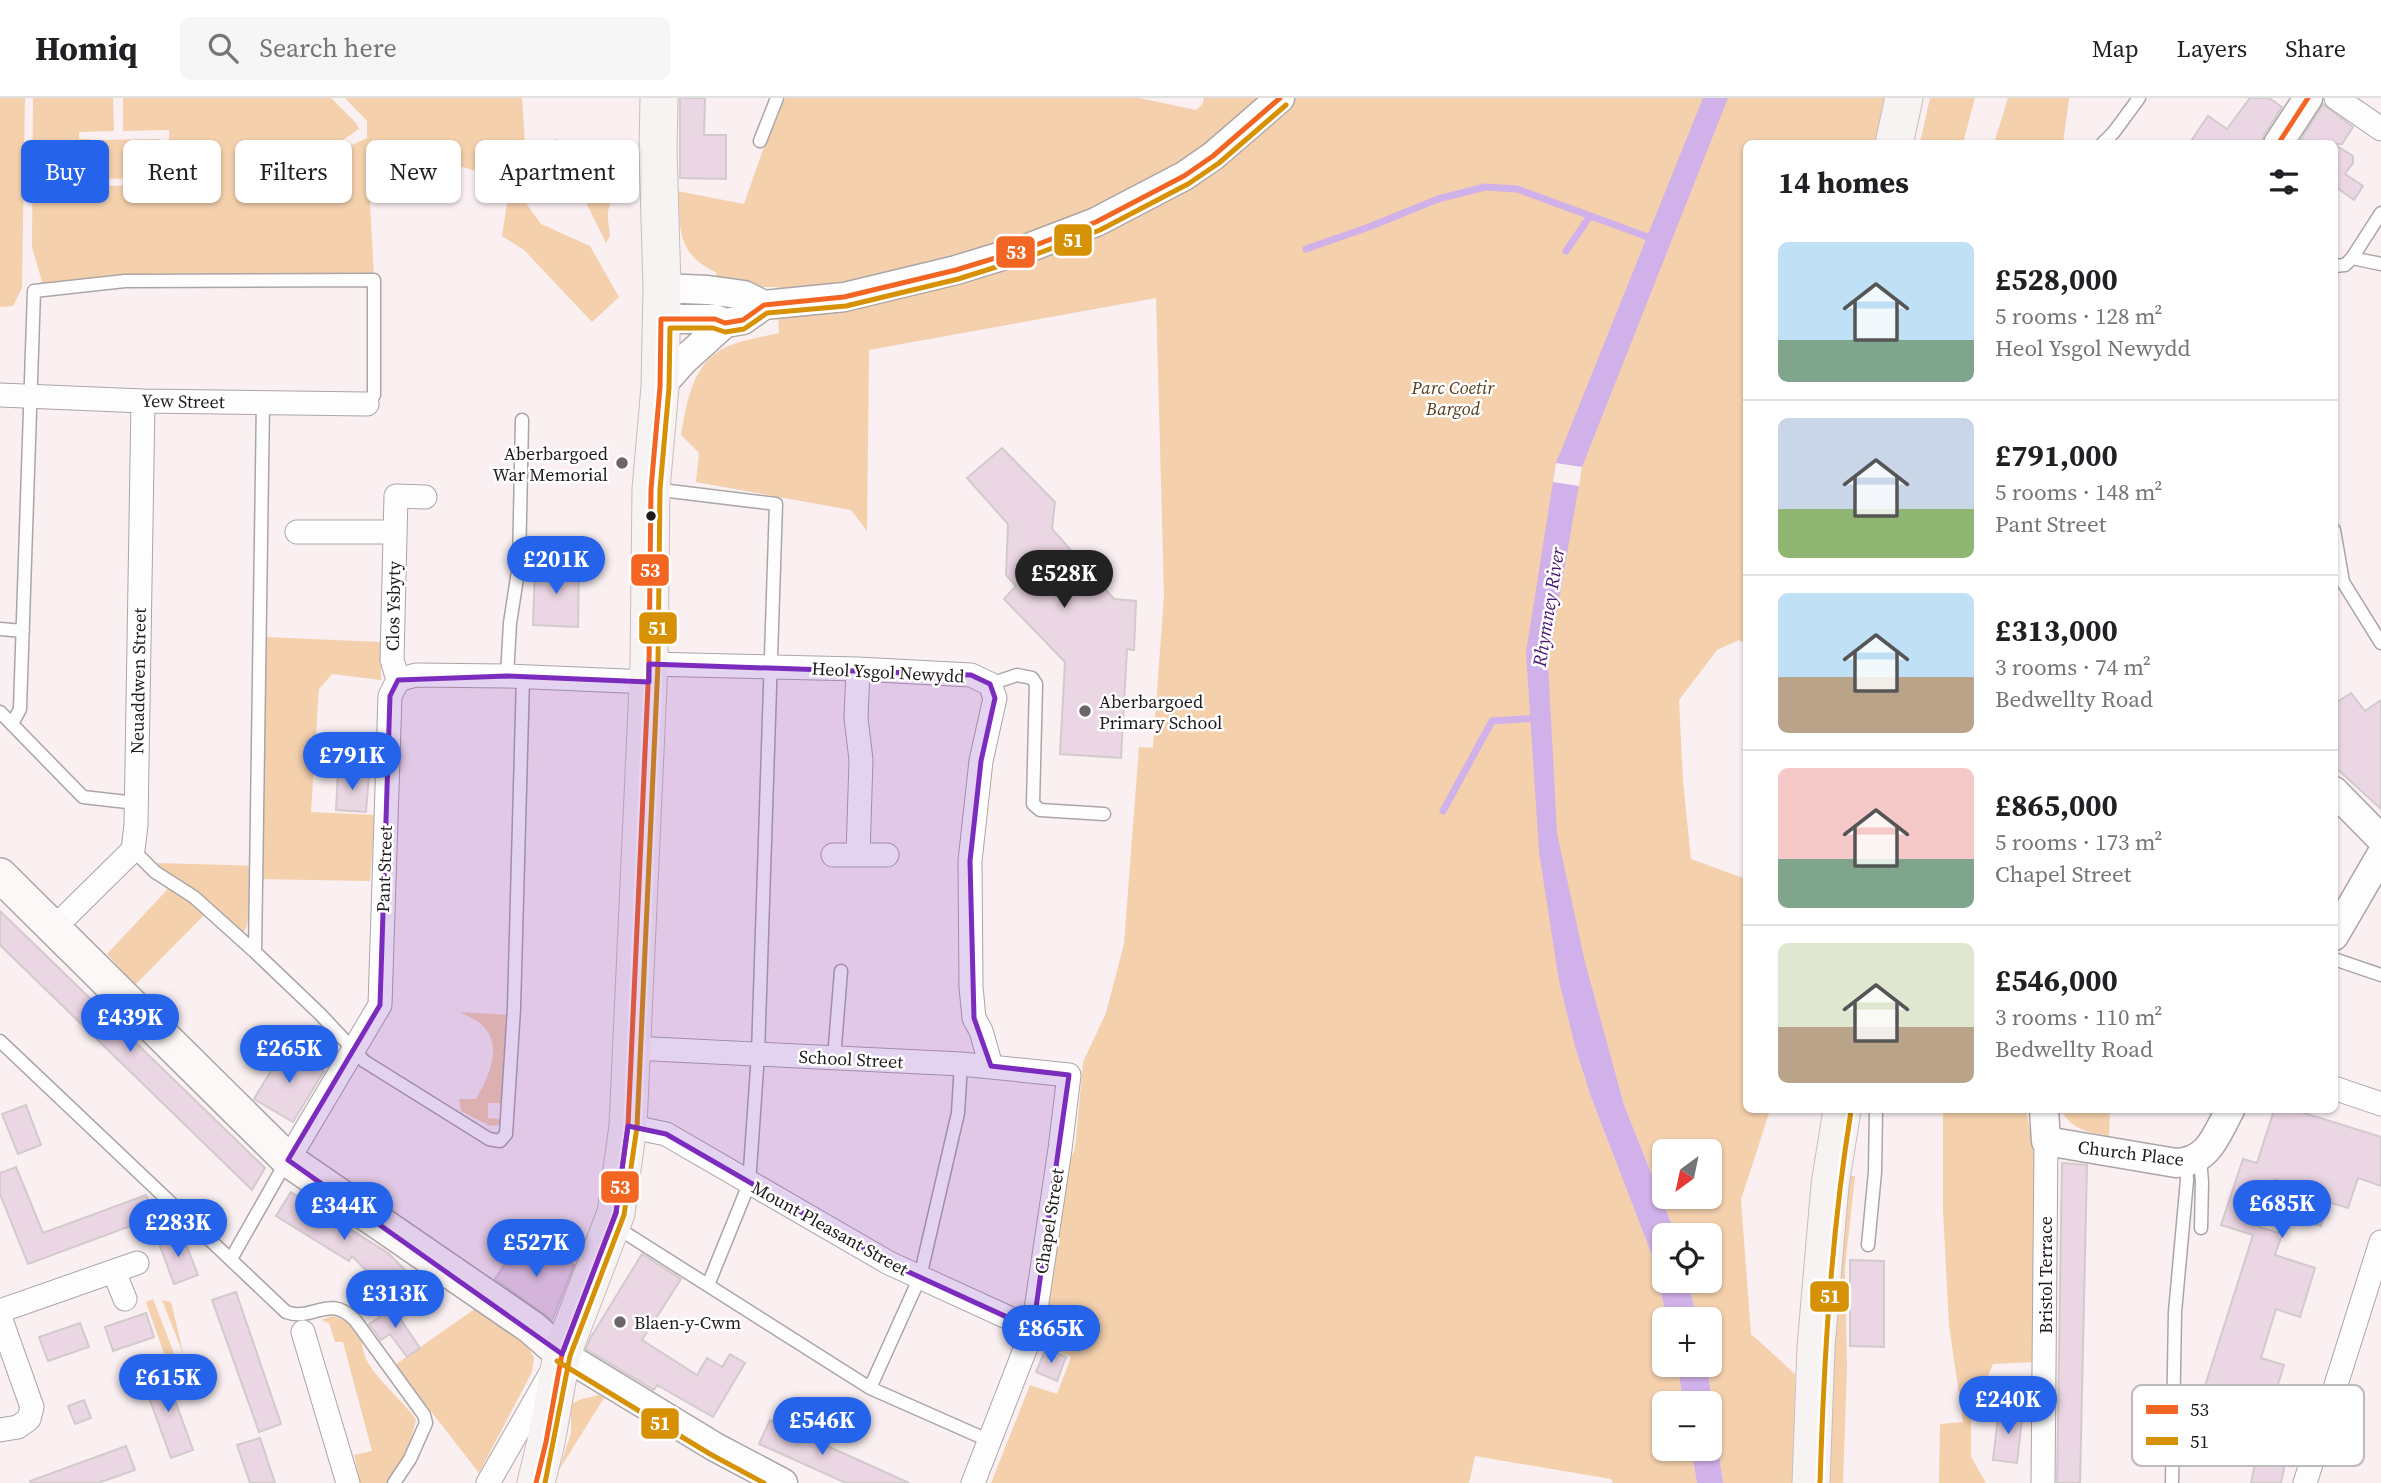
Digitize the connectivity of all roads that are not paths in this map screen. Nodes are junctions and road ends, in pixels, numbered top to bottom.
1 (659, 98) edge
2 (776, 98) edge
3 (1280, 98) edge
4 (1904, 98) edge
5 (2139, 98) edge
6 (2308, 98) edge
7 (2336, 98) edge
8 (2381, 130) edge
9 (1895, 140) edge
10 (2106, 140) edge
11 (2281, 140) edge
12 (760, 141) dead end
13 (2381, 214) edge
14 (2352, 258) junction
15 (2381, 264) edge
16 (2338, 266) edge
17 (661, 303) junction
18 (764, 305) junction
19 (725, 323) junction
20 (660, 387) junction
21 (0, 395) edge
22 (30, 396) junction
23 (143, 401) junction
24 (263, 402) junction
25 (367, 404) joint
26 (523, 420) dead end
27 (651, 489) junction
28 (425, 497) dead end
29 (297, 532) dead end
30 (394, 532) junction
31 (2338, 553) edge
32 (0, 629) edge
33 (23, 631) junction
34 (2381, 643) edge
35 (770, 667) junction
36 (859, 669) junction
37 (649, 673) junction
38 (515, 676) junction
39 (398, 680) junction
40 (990, 684) junction
41 (0, 712) edge
42 (12, 724) junction
43 (2338, 795) edge
44 (136, 803) junction
45 (1104, 814) dead end
46 (2381, 839) edge
47 (133, 850) junction
48 (833, 855) dead end
49 (858, 855) junction
50 (2381, 855) edge
51 (887, 856) dead end
52 (0, 874) edge
53 (54, 928) junction
54 (2338, 929) edge
55 (255, 952) junction
56 (2338, 960) edge
57 (841, 971) dead end
58 (2381, 975) edge
59 (0, 1041) edge
60 (633, 1048) junction
61 (353, 1050) junction
62 (758, 1054) junction
63 (834, 1058) junction
64 (961, 1064) junction
65 (991, 1066) junction
66 (1069, 1075) joint
67 (2338, 1089) edge
68 (2381, 1104) edge
69 (1842, 1113) edge
70 (1876, 1113) edge
71 (2044, 1113) edge
72 (2228, 1113) edge
73 (628, 1126) junction
74 (2046, 1141) junction
75 (288, 1160) junction
76 (2193, 1160) junction
77 (749, 1184) junction
78 (611, 1228) junction
79 (2201, 1228) dead end
80 (2381, 1242) edge
81 (1868, 1244) dead end
82 (231, 1259) junction
83 (138, 1263) dead end
84 (114, 1272) junction
85 (920, 1277) junction
86 (708, 1284) junction
87 (124, 1300) dead end
88 (0, 1311) edge
89 (0, 1317) edge
90 (1033, 1329) junction
91 (303, 1332) dead end
92 (562, 1354) junction
93 (2174, 1385) edge
94 (2336, 1385) edge
95 (870, 1388) junction
96 (0, 1430) edge
97 (990, 1441) junction
98 (2310, 1466) edge
99 (538, 1482) edge
100 (348, 1483) edge
101 (394, 1483) edge
102 (488, 1483) edge
103 (783, 1483) edge
104 (973, 1483) edge
105 (1811, 1483) edge
106 (2043, 1483) edge
107 (2305, 1483) edge

1 - 17 main road
2 - 12 lane
3 - 18 street
4 - 9 main road
5 - 10 lane
6 - 11 street
7 - 8 street
13 - 14 lane
14 - 15 lane
14 - 16 lane
17 - 18 street
17 - 19 street
17 - 20 main road
18 - 19 street
19 - 20 street
20 - 27 main road
21 - 22 street, Yew Street
22 - 23 street, Yew Street
22 - 25 lane
22 - 33 lane
23 - 24 street, Yew Street
23 - 44 street, Neuaddwen Street
24 - 25 street, Yew Street
24 - 55 lane
26 - 38 lane
27 - 35 lane
27 - 37 main road
28 - 30 street, Clos Ysbyty
29 - 30 street
30 - 39 street, Clos Ysbyty
31 - 34 lane
32 - 33 lane
33 - 42 lane
35 - 36 street, Heol Ysgol Newydd
35 - 37 street, Heol Ysgol Newydd
35 - 62 lane
36 - 40 street, Heol Ysgol Newydd
36 - 49 street
37 - 38 street
37 - 60 main road
38 - 39 street
38 - 61 lane
39 - 61 street, Pant Street
40 - 45 lane
40 - 65 street, Heol Ysgol Newydd
41 - 42 lane
42 - 44 lane
43 - 46 street
44 - 47 street, Neuaddwen Street
47 - 53 street
47 - 55 lane
48 - 49 street
49 - 51 street
50 - 54 street
52 - 53 main road
53 - 75 main road
55 - 61 lane
56 - 58 lane
57 - 63 lane
59 - 82 lane
60 - 62 street, School Street
60 - 73 main road
61 - 75 street, Pant Street
62 - 63 street, School Street
62 - 77 lane
63 - 64 street, School Street
64 - 65 street, School Street
64 - 85 lane
65 - 66 street, School Street
66 - 90 street, Chapel Street
67 - 68 street
69 - 105 main road
70 - 81 lane
71 - 74 street, Bristol Terrace
72 - 76 street, Church Place
73 - 77 street, Mount Pleasant Street
73 - 78 main road
74 - 76 street, Church Place
74 - 106 street, Bristol Terrace
75 - 82 lane
75 - 92 main road
76 - 79 lane
76 - 93 lane
77 - 85 street, Mount Pleasant Street
77 - 86 lane
78 - 86 lane
78 - 92 main road
80 - 94 street
82 - 101 lane
83 - 84 street
84 - 87 street
84 - 88 street
85 - 90 street, Mount Pleasant Street
85 - 95 lane
86 - 95 lane
89 - 96 street
90 - 97 street, Chapel Street
91 - 100 street
92 - 99 main road
92 - 102 street
92 - 103 street
95 - 97 lane
97 - 104 street, Chapel Street
98 - 107 street

